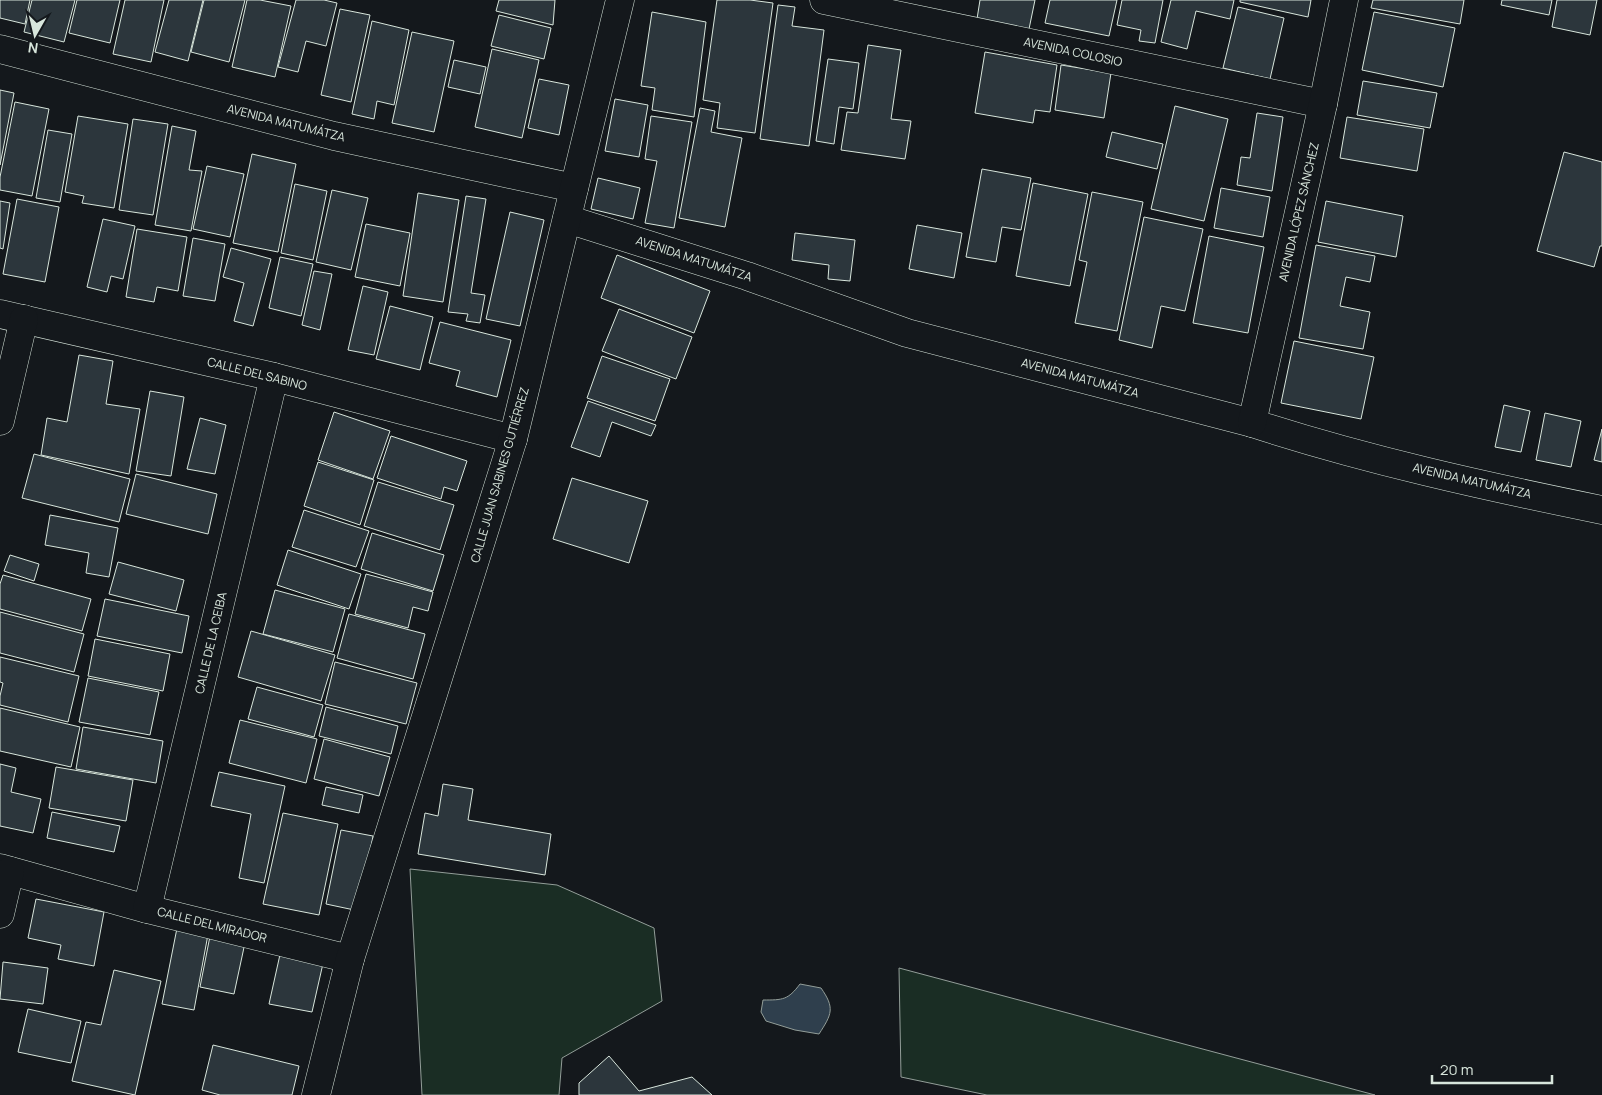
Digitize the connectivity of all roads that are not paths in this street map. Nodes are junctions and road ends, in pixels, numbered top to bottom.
1 (620, 0) edge
2 (824, 0) edge
3 (1344, 0) edge
4 (0, 49) edge
5 (1323, 104) junction
6 (574, 188) junction
7 (567, 219) junction
8 (12, 317) edge
9 (274, 377) junction
10 (0, 421) edge
11 (1252, 423) junction
12 (513, 439) junction
13 (1602, 510) edge
14 (5, 870) edge
15 (147, 909) junction
16 (0, 914) edge
17 (350, 959) junction
18 (316, 1095) edge

1 - 6 street, CALLE JUAN SABINES GUTIÉRREZ
2 - 5 street, AVENIDA COLOSIO
3 - 5 street, AVENIDA LÓPEZ SÁNCHEZ
4 - 6 street, AVENIDA MATUMÁTZA
5 - 11 street, AVENIDA LÓPEZ SÁNCHEZ
6 - 7 street, CALLE JUAN SABINES GUTIÉRREZ
7 - 11 street, AVENIDA MATUMÁTZA
7 - 12 street, CALLE JUAN SABINES GUTIÉRREZ
8 - 9 street, CALLE DEL SABINO
8 - 10 street
9 - 12 street, CALLE DEL SABINO
9 - 15 street, CALLE DE LA CEIBA
11 - 13 street, AVENIDA MATUMÁTZA
12 - 17 street, CALLE JUAN SABINES GUTIÉRREZ
14 - 15 street, CALLE DEL MIRADOR
14 - 16 street
15 - 17 street, CALLE DEL MIRADOR
17 - 18 street

